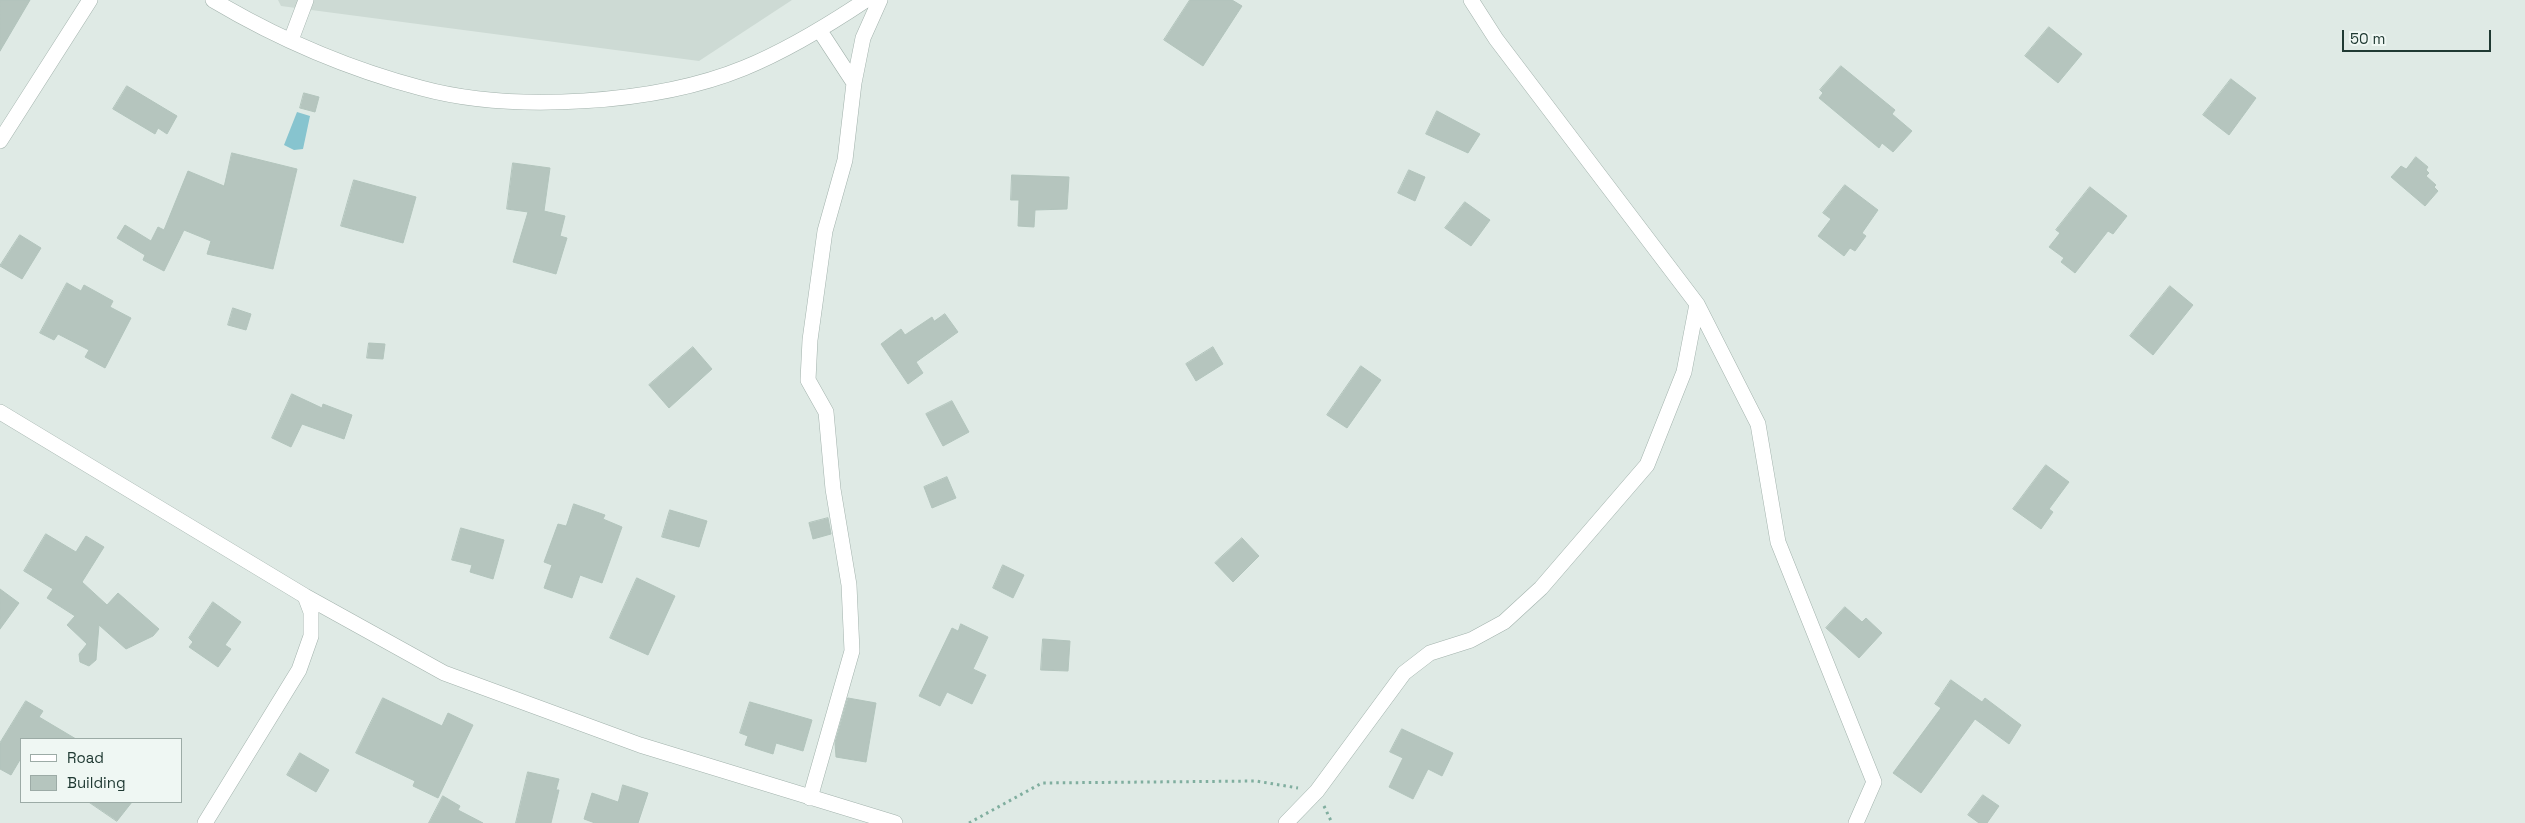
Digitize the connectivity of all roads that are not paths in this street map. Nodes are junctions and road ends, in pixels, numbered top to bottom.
1 (90, 0) edge
2 (213, 0) edge
3 (306, 0) edge
4 (866, 0) edge
5 (880, 0) edge
6 (1471, 0) edge
7 (820, 31) junction
8 (290, 40) junction
9 (854, 83) junction
10 (0, 141) edge
11 (1696, 304) junction
12 (0, 412) edge
13 (305, 596) junction
14 (810, 798) junction
15 (205, 823) edge
16 (895, 823) edge
17 (1286, 823) edge
18 (1856, 823) edge

1 - 10 street
2 - 8 street
3 - 8 street
4 - 7 street
5 - 9 street
6 - 11 street
7 - 8 street
7 - 9 street
9 - 14 street
11 - 17 street
11 - 18 street
12 - 13 street
13 - 14 street
13 - 15 street
14 - 16 street

